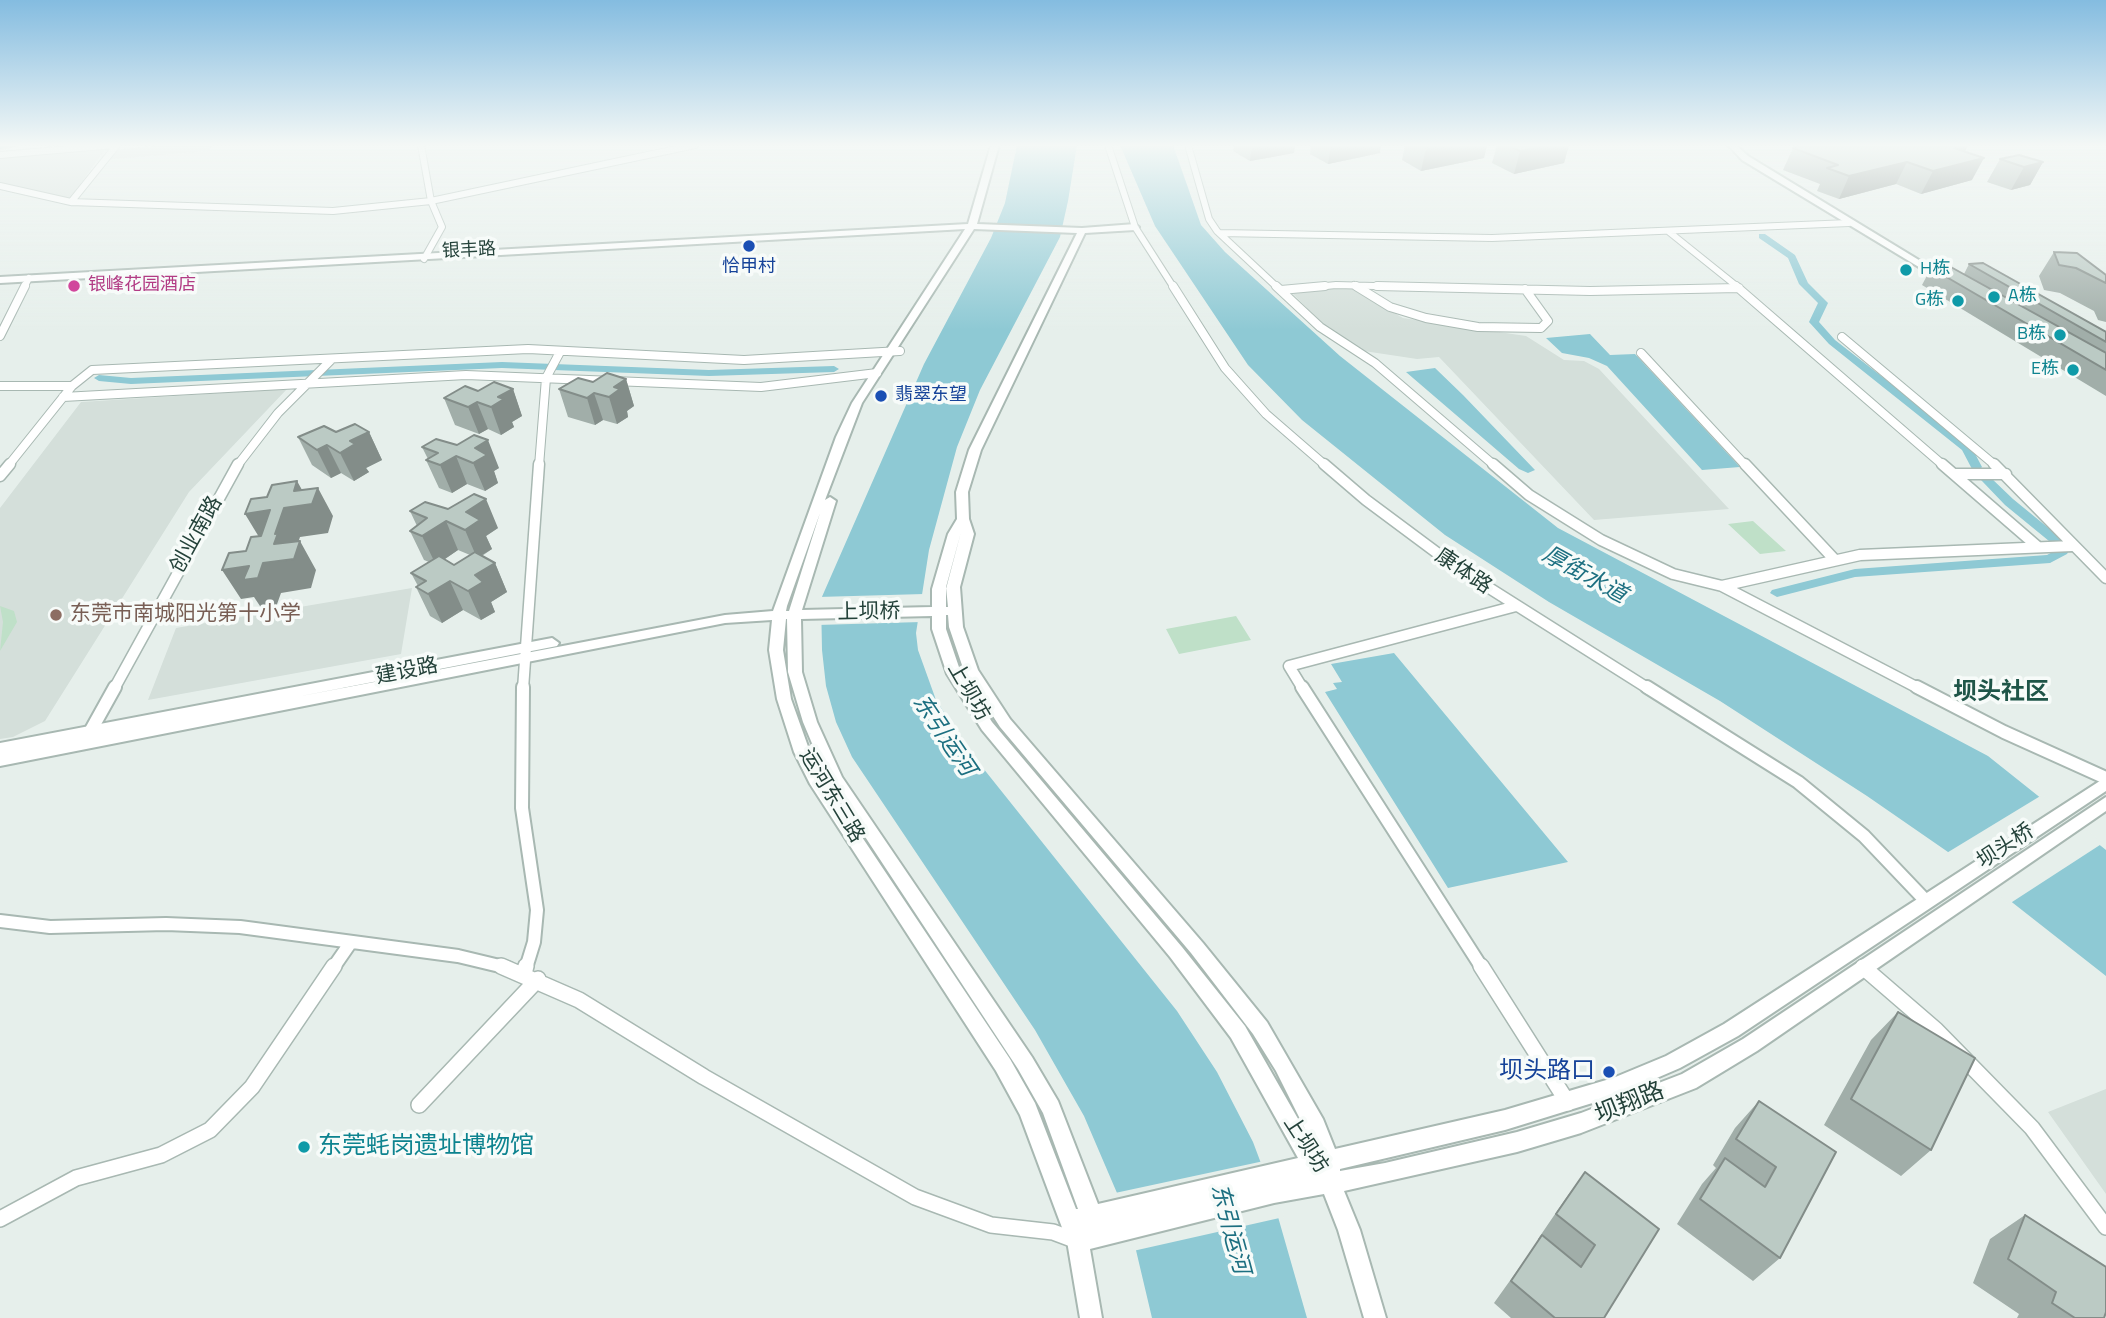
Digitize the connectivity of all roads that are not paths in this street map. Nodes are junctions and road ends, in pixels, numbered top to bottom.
1 (202, 207) edge
2 (377, 207) edge
3 (433, 207) edge
4 (979, 207) edge
5 (981, 207) edge
6 (1128, 207) edge
7 (1206, 207) edge
8 (1823, 207) edge
9 (1849, 223) junction
10 (974, 226) junction
11 (1135, 227) junction
12 (1082, 231) junction
13 (1668, 231) junction
14 (1220, 233) junction
15 (426, 256) junction
16 (0, 277) edge
17 (29, 278) junction
18 (1354, 285) junction
19 (1954, 285) edge
20 (1739, 288) junction
21 (1525, 289) junction
22 (1281, 290) junction
23 (0, 336) edge
24 (1842, 337) dead end
25 (895, 352) junction
26 (1641, 354) dead end
27 (559, 355) junction
28 (330, 362) junction
29 (877, 373) junction
30 (548, 374) junction
31 (310, 381) junction
32 (0, 386) edge
33 (72, 386) junction
34 (63, 397) junction
35 (1954, 474) junction
36 (2006, 474) junction
37 (0, 476) edge
38 (2072, 545) junction
39 (2038, 547) junction
40 (1834, 559) junction
41 (2106, 578) edge
42 (1722, 586) junction
43 (1516, 606) junction
44 (940, 607) junction
45 (814, 610) joint
46 (787, 611) junction
47 (524, 654) junction
48 (90, 732) junction
49 (0, 748) edge
50 (0, 760) edge
51 (2106, 780) edge
52 (2105, 804) edge
53 (1924, 900) junction
54 (1942, 912) joint
55 (0, 921) edge
56 (351, 942) junction
57 (1863, 967) junction
58 (531, 976) junction
59 (1568, 1103) junction
60 (419, 1105) dead end
61 (1320, 1161) junction
62 (1271, 1183) junction
63 (1330, 1183) junction
64 (0, 1219) edge
65 (2106, 1227) edge
66 (1078, 1229) junction
67 (1091, 1318) edge
68 (1376, 1318) edge

1 - 2 street
3 - 15 street
4 - 10 street, 运河东三路
5 - 10 street, 运河东三路
6 - 11 street, 康体路
7 - 14 street
8 - 9 street
9 - 13 street
9 - 19 street
10 - 12 street, 银丰路
10 - 15 street, 银丰路
10 - 25 street, 运河东三路
11 - 12 street, 银丰路
11 - 43 street, 康体路
12 - 44 street, 上坝坊
13 - 14 street
13 - 20 street
14 - 22 street
15 - 16 street, 银丰路
15 - 17 street, 银丰路
16 - 17 street, 银丰路
17 - 23 street
18 - 21 street
18 - 21 street
18 - 22 street
20 - 21 street
20 - 35 street
22 - 42 street
24 - 36 street
25 - 27 street
25 - 29 street, 运河东三路
25 - 46 street, 运河东三路
26 - 40 street
27 - 28 street
27 - 30 street
28 - 31 street, 创业南路
28 - 33 street
29 - 30 street
29 - 46 street, 运河东三路
30 - 31 street
30 - 47 street
31 - 34 street
31 - 48 street, 创业南路
32 - 33 street
33 - 34 street
34 - 37 street
35 - 36 street
35 - 39 street
36 - 38 street
38 - 39 street
38 - 41 street
39 - 40 street
40 - 42 street
42 - 51 street
43 - 53 street, 康体路
43 - 59 street
44 - 45 street, 上坝桥
44 - 61 street, 上坝坊
45 - 46 street, 建设路
46 - 47 street, 建设路
46 - 66 street, 运河东三路
47 - 48 street, 建设路
47 - 50 street, 建设路
47 - 58 street
48 - 49 street, 建设路
51 - 53 street, 坝头桥
52 - 54 street, 坝头桥
53 - 59 street, 坝翔路
54 - 57 street, 坝翔路
55 - 56 street
56 - 58 street
56 - 64 street
57 - 63 street, 坝翔路
57 - 65 street
58 - 60 street
58 - 66 street
59 - 61 street, 坝翔路
61 - 62 street, 坝翔路
61 - 63 street, 上坝坊
62 - 63 street, 坝翔路
62 - 66 street
63 - 68 street, 上坝坊
66 - 67 street, 运河东三路

